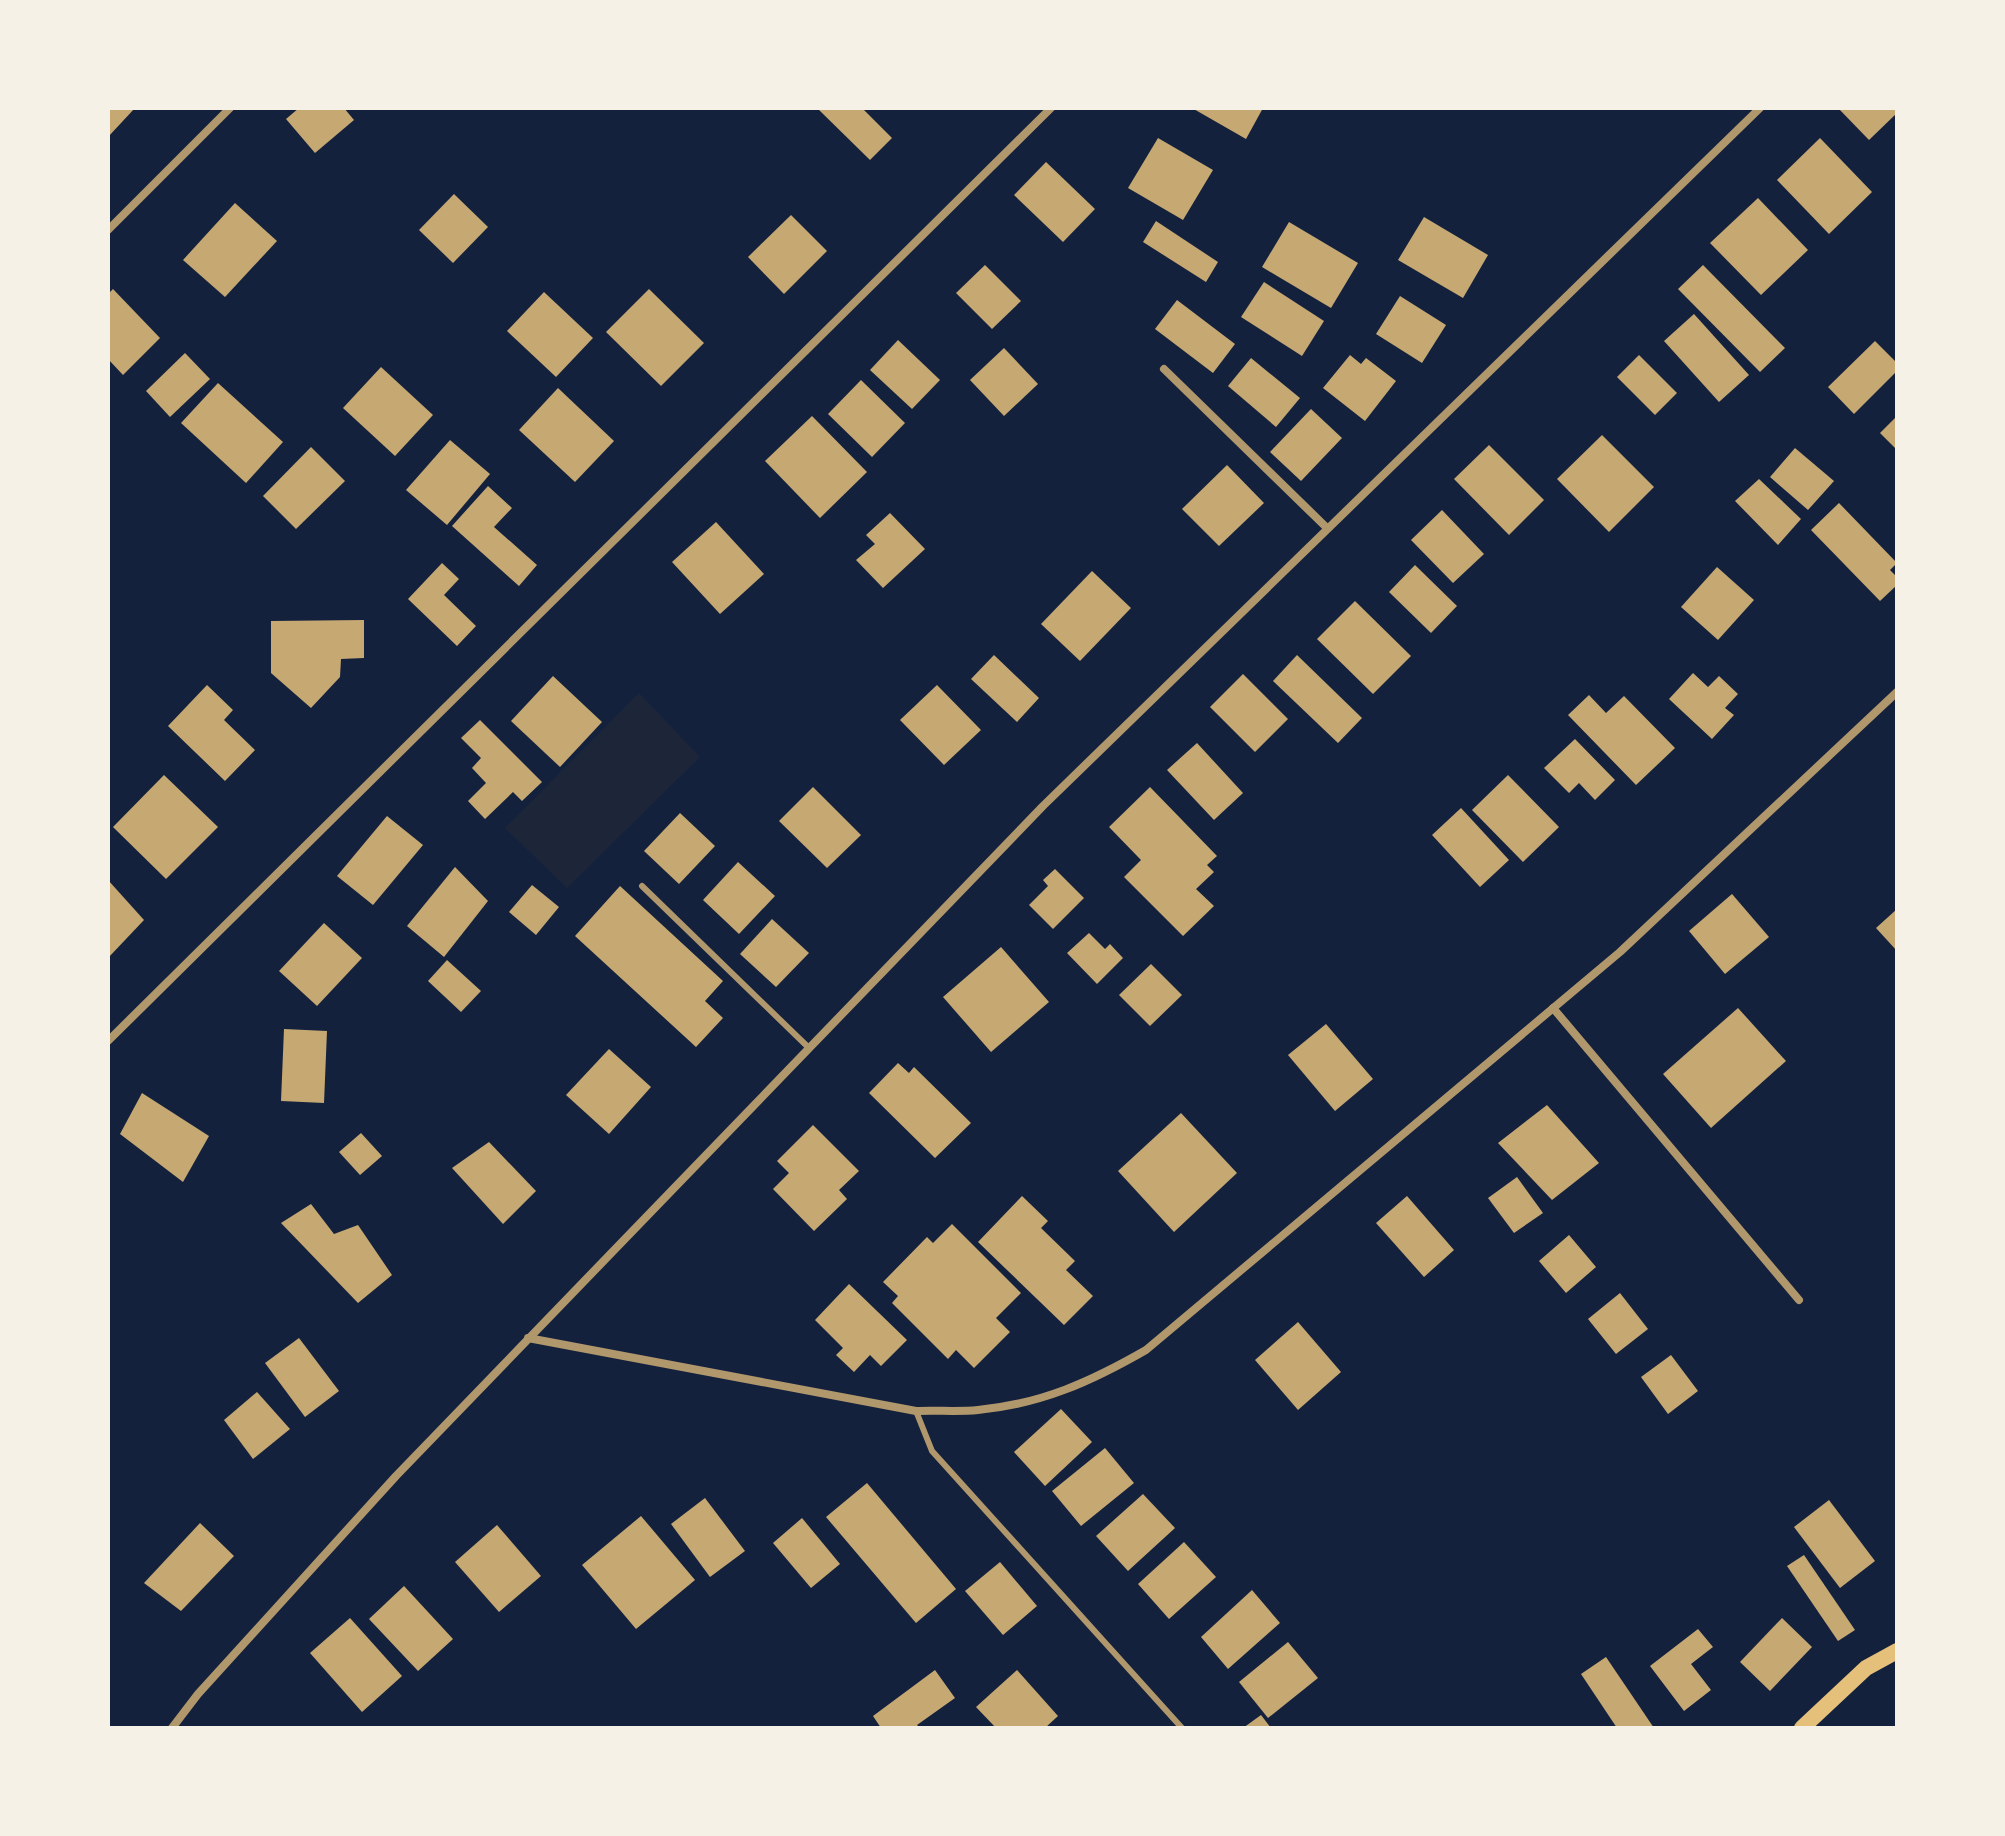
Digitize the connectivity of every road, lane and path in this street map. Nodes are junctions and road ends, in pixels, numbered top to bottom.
1 (230, 108) edge
2 (1051, 108) edge
3 (1760, 108) edge
4 (108, 230) edge
5 (1164, 369) dead end
6 (1327, 528) junction
7 (1897, 692) edge
8 (642, 886) dead end
9 (1553, 1008) junction
10 (108, 1041) edge
11 (808, 1047) junction
12 (1799, 1300) dead end
13 (528, 1338) junction
14 (916, 1411) junction
15 (1897, 1651) edge
16 (172, 1728) edge
17 (1182, 1728) edge
18 (1802, 1728) edge

1 - 4 street
2 - 10 street
3 - 6 street
5 - 6 street
6 - 11 street
7 - 9 street
8 - 11 lane
9 - 12 street
9 - 14 street
11 - 13 street
13 - 14 street
13 - 16 street
14 - 17 lane
15 - 18 main road

